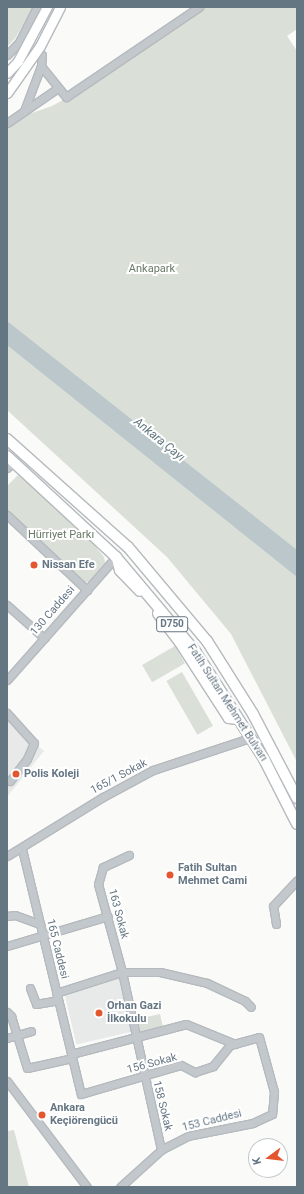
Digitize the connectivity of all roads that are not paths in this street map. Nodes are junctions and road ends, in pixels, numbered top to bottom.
1 (37, 7) edge
2 (47, 7) edge
3 (60, 7) edge
4 (199, 7) edge
5 (7, 55) edge
6 (42, 55) dead end
7 (42, 66) junction
8 (7, 74) edge
9 (58, 88) junction
10 (7, 93) edge
11 (24, 112) junction
12 (7, 123) edge
13 (7, 438) edge
14 (9, 462) edge
15 (7, 515) edge
16 (116, 557) junction
17 (87, 590) junction
18 (7, 606) edge
19 (44, 638) junction
20 (7, 680) edge
21 (7, 712) edge
22 (250, 738) junction
23 (10, 781) dead end
24 (297, 798) edge
25 (297, 824) edge
26 (22, 848) junction
27 (129, 855) dead end
28 (7, 856) edge
29 (297, 880) edge
30 (7, 916) edge
31 (108, 916) junction
32 (40, 924) junction
33 (276, 924) dead end
34 (42, 935) junction
35 (7, 946) edge
36 (122, 972) junction
37 (30, 988) dead end
38 (57, 996) junction
39 (251, 1007) dead end
40 (7, 1012) edge
41 (31, 1031) dead end
42 (16, 1035) junction
43 (259, 1037) joint
44 (7, 1038) edge
45 (134, 1038) junction
46 (235, 1044) junction
47 (72, 1056) junction
48 (144, 1078) junction
49 (7, 1080) edge
50 (161, 1150) junction
51 (87, 1187) edge
52 (120, 1187) edge

1 - 5 street
2 - 8 main road, bridge
3 - 10 main road, bridge
4 - 9 street
6 - 7 street
7 - 9 street
7 - 11 street
9 - 11 street
11 - 12 street
13 - 24 highway, Fatih Sultan Mehmet Bulvarı / D750
14 - 16 highway, Fatih Sultan Mehmet Bulvarı / D750
15 - 17 street
16 - 17 street, 130 Caddesi
16 - 22 highway, Fatih Sultan Mehmet Bulvarı / D750
17 - 19 street, 130 Caddesi
18 - 19 street
19 - 20 street, 130 Caddesi
21 - 23 street
22 - 25 highway, Fatih Sultan Mehmet Bulvarı / D750
22 - 26 street, 165/1 Sokak
26 - 28 street, 165/1 Sokak
26 - 32 street, 165 Caddesi
27 - 31 street, 163 Sokak
29 - 33 street
30 - 32 street
31 - 34 street
31 - 36 street, 163 Sokak
32 - 34 street, 165 Caddesi
34 - 35 street
34 - 38 street, 165 Caddesi
36 - 38 street
36 - 39 street
36 - 45 street, 158 Sokak
37 - 38 street
38 - 47 street, 165 Caddesi
40 - 42 street
41 - 42 street
42 - 44 street
42 - 47 street
43 - 46 street, 156 Sokak
43 - 50 street, 153 Caddesi
45 - 46 street
45 - 47 street
45 - 48 street, 158 Sokak
46 - 48 street, 156 Sokak
47 - 48 street, 156 Sokak
48 - 50 street, 158 Sokak
49 - 51 street
50 - 52 street, 153 Caddesi

